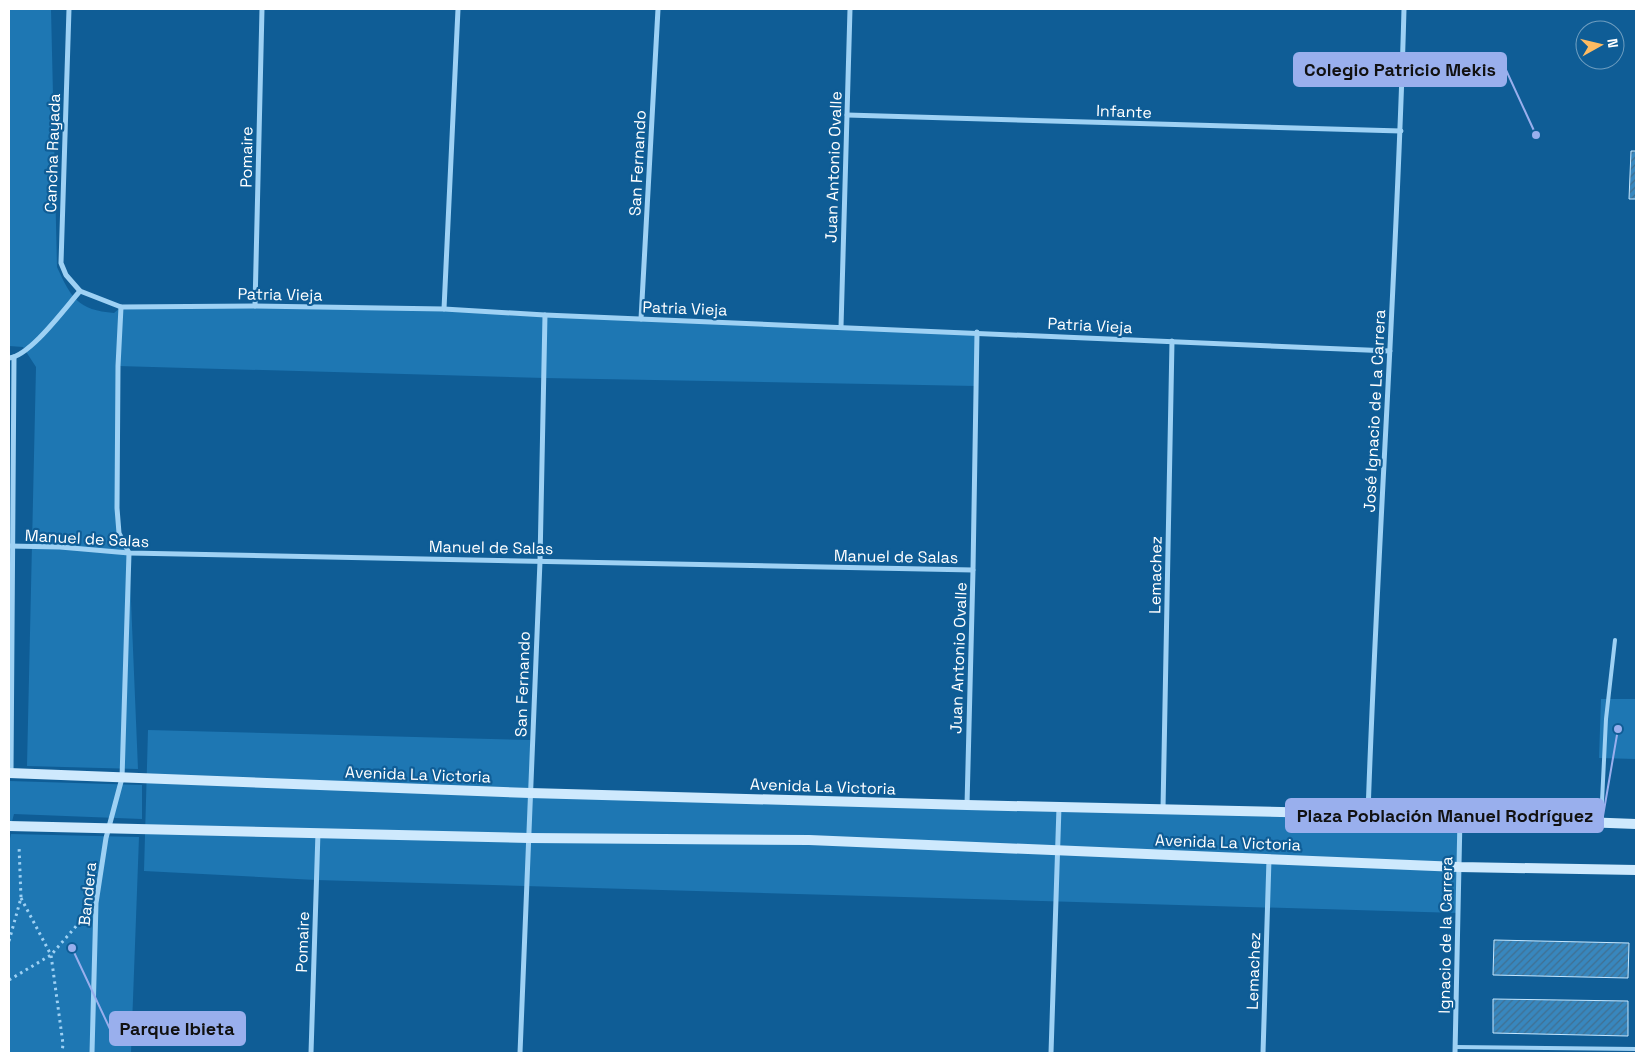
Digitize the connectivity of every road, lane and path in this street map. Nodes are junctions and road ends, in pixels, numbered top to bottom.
1 (69, 9) edge
2 (262, 9) edge
3 (458, 9) edge
4 (658, 9) edge
5 (850, 9) edge
6 (1404, 9) edge
7 (847, 115) junction
8 (1401, 131) junction
9 (80, 291) junction
10 (255, 306) junction
11 (120, 307) junction
12 (444, 309) junction
13 (545, 315) junction
14 (641, 319) junction
15 (841, 327) junction
16 (977, 332) junction
17 (1172, 341) junction
18 (1390, 351) junction
19 (11, 357) edge
20 (11, 546) edge
21 (129, 553) junction
22 (540, 561) junction
23 (973, 570) junction
24 (1615, 640) dead end
25 (10, 773) edge
26 (122, 778) junction
27 (530, 793) junction
28 (967, 805) junction
29 (1059, 807) junction
30 (1163, 809) junction
31 (1368, 814) junction
32 (1460, 817) junction
33 (1601, 822) junction
34 (1636, 824) edge
35 (13, 826) edge
36 (108, 827) junction
37 (318, 832) junction
38 (529, 838) junction
39 (1057, 851) junction
40 (1269, 859) junction
41 (1459, 867) junction
42 (1636, 870) edge
43 (21, 898) junction
44 (96, 903) junction
45 (9, 941) edge
46 (51, 955) junction
47 (9, 980) edge
48 (1455, 1047) junction
49 (1636, 1049) edge
50 (62, 1053) edge
51 (92, 1053) edge
52 (311, 1053) edge
53 (520, 1053) edge
54 (1051, 1053) edge
55 (1263, 1053) edge
56 (1455, 1053) edge

1 - 9 street, Cancha Rayada
2 - 10 street, Pomaire
3 - 12 street
4 - 14 street, San Fernando
5 - 7 street, Juan Antonio Ovalle
6 - 8 street, José Ignacio de La Carrera
7 - 8 street, Infante
7 - 15 street, Juan Antonio Ovalle
8 - 18 street, José Ignacio de La Carrera
9 - 11 street, Patria Vieja
9 - 19 street
10 - 11 street, Patria Vieja
10 - 12 street, Patria Vieja
11 - 21 street
12 - 13 street, Patria Vieja
13 - 14 street, Patria Vieja
13 - 22 street, San Fernando
14 - 15 street, Patria Vieja
15 - 16 street, Patria Vieja
16 - 17 street, Patria Vieja
16 - 23 street, Juan Antonio Ovalle
17 - 18 street, Patria Vieja
17 - 30 street, Lemachez
18 - 31 street, José Ignacio de La Carrera
19 - 20 street
20 - 21 street, Manuel de Salas
20 - 25 street
21 - 22 street, Manuel de Salas
21 - 26 street, Bandera
22 - 23 street, Manuel de Salas
22 - 27 street, San Fernando
23 - 28 street, Juan Antonio Ovalle
24 - 33 lane
25 - 26 main road, Avenida La Victoria
26 - 27 main road, Avenida La Victoria
26 - 36 street, Bandera
27 - 28 main road, Avenida La Victoria
27 - 38 street, San Fernando
28 - 29 main road, Avenida La Victoria
29 - 30 main road, Avenida La Victoria
29 - 39 street
30 - 31 main road, Avenida La Victoria
31 - 32 main road, Avenida La Victoria
32 - 33 main road, Avenida La Victoria
32 - 41 street, Ignacio de la Carrera
33 - 34 main road, Avenida La Victoria
35 - 36 main road, Avenida La Victoria
35 - 43 path
36 - 37 main road, Avenida La Victoria
36 - 44 street, Bandera
37 - 38 main road, Avenida La Victoria
37 - 52 street, Pomaire
38 - 39 main road, Avenida La Victoria
38 - 53 street, San Fernando
39 - 40 main road, Avenida La Victoria
39 - 54 street
40 - 41 main road, Avenida La Victoria
40 - 55 street, Lemachez
41 - 42 main road, Avenida La Victoria
41 - 48 street, Ignacio de la Carrera
43 - 45 path
43 - 46 path
44 - 46 path
44 - 51 street, Bandera
46 - 47 path
46 - 50 path
48 - 49 lane
48 - 56 street, Ignacio de la Carrera

